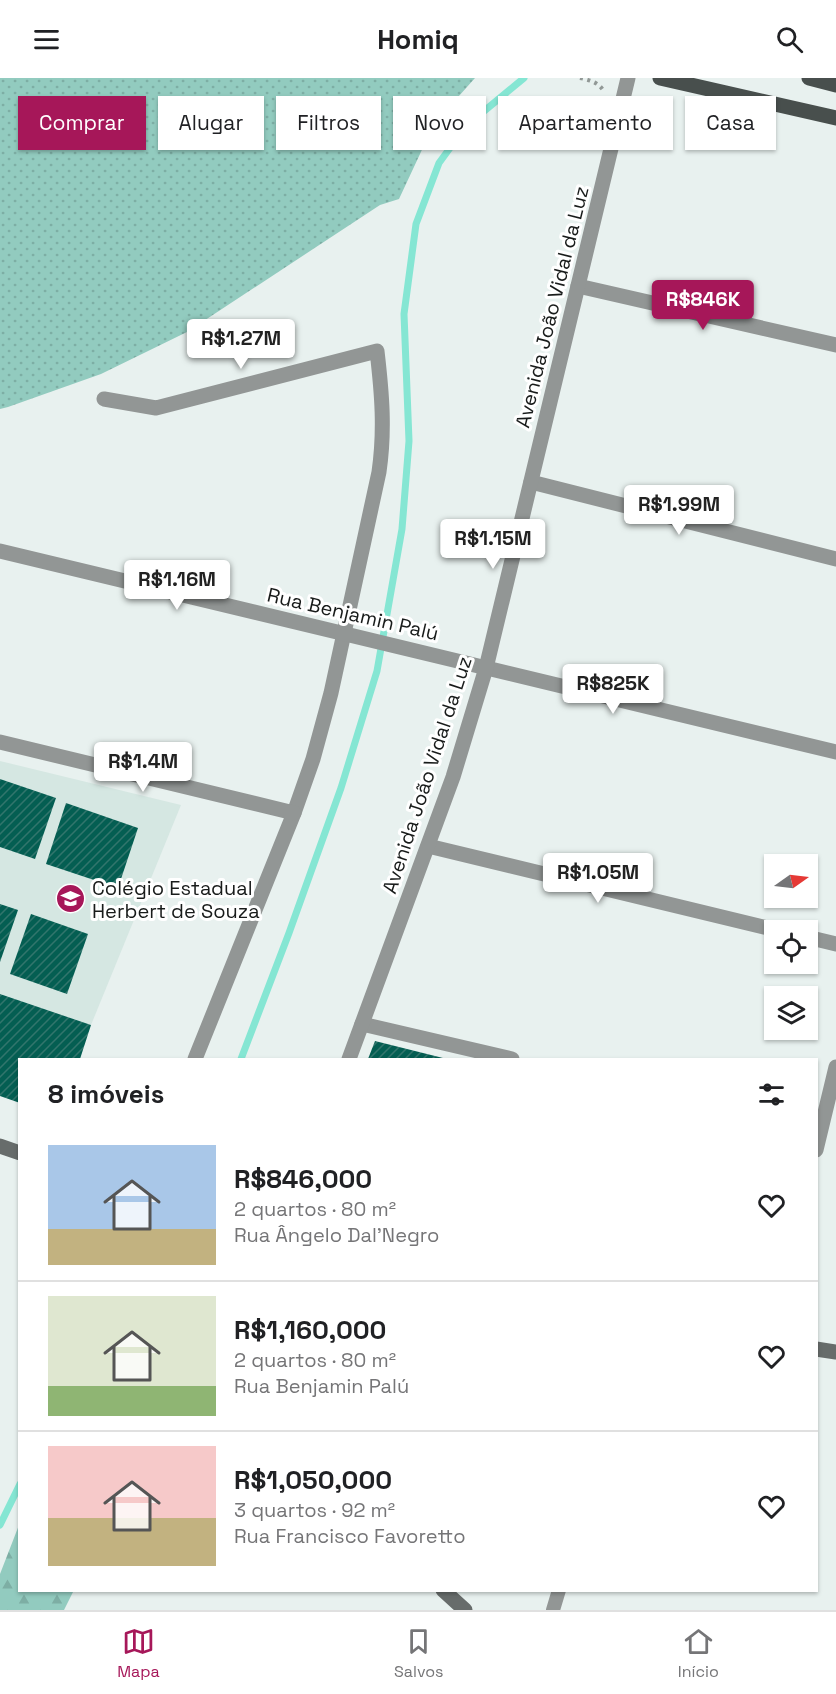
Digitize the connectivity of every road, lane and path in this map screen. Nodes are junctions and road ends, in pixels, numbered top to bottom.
1 (580, 78) edge
2 (628, 78) edge
3 (660, 78) edge
4 (809, 78) edge
5 (836, 85) edge
6 (605, 94) dead end
7 (836, 117) edge
8 (578, 286) junction
9 (836, 345) edge
10 (104, 399) dead end
11 (531, 482) junction
12 (0, 551) edge
13 (836, 559) edge
14 (343, 633) junction
15 (486, 668) junction
16 (0, 742) edge
17 (836, 752) edge
18 (294, 813) junction
19 (428, 846) junction
20 (764, 927) edge
21 (818, 941) edge
22 (836, 945) edge
23 (362, 1024) junction
24 (195, 1058) edge
25 (349, 1058) edge
26 (508, 1058) edge
27 (836, 1067) edge
28 (824, 1131) edge
29 (818, 1145) edge
30 (0, 1146) edge
31 (18, 1152) edge
32 (818, 1349) edge
33 (836, 1352) edge
34 (445, 1592) edge
35 (558, 1592) edge
36 (465, 1610) edge
37 (553, 1610) edge

1 - 6 path
2 - 8 street, Avenida João Vidal da Luz
3 - 7 main road
4 - 5 main road
8 - 9 street
8 - 11 street, Avenida João Vidal da Luz
10 - 14 street
11 - 13 street
11 - 15 street, Avenida João Vidal da Luz
12 - 14 street, Rua Benjamin Palú
14 - 15 street, Rua Benjamin Palú
14 - 18 street
15 - 17 street, Rua Benjamin Palú
15 - 19 street, Avenida João Vidal da Luz
16 - 18 street
18 - 24 street
19 - 20 street
19 - 23 street, Avenida João Vidal da Luz
21 - 22 street
23 - 25 street, Avenida João Vidal da Luz
23 - 26 street
27 - 28 street
28 - 29 street
30 - 31 main road
32 - 33 main road
34 - 36 main road
35 - 37 lane

